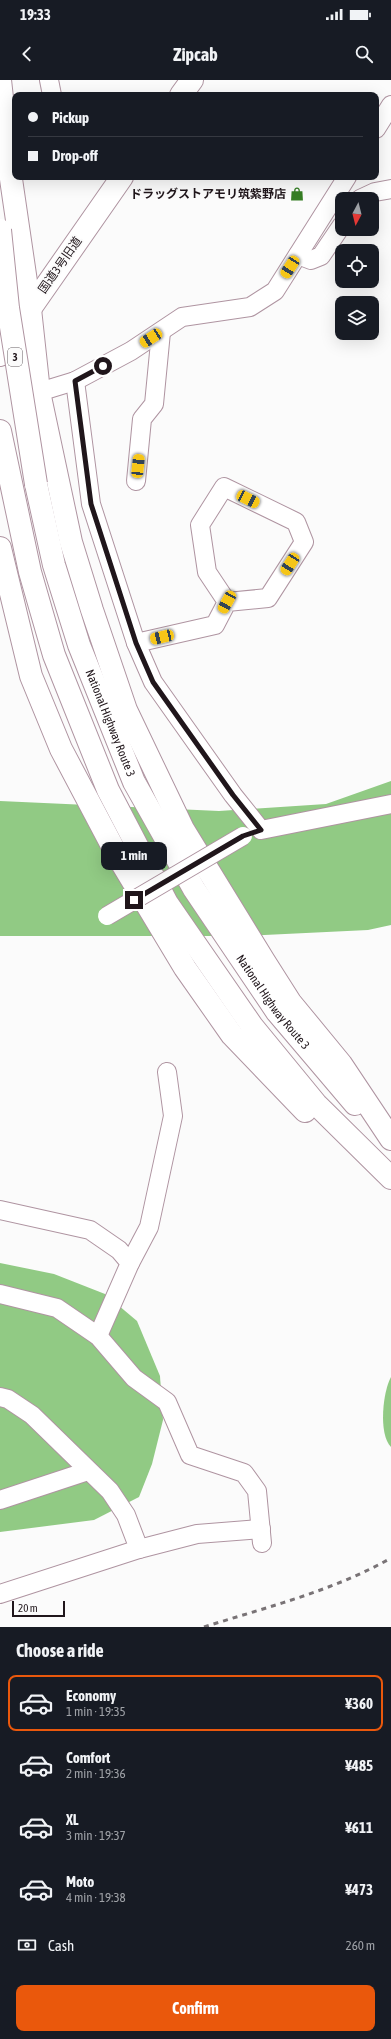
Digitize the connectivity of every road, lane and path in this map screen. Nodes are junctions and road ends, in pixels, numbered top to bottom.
1 (0, 80) edge
2 (49, 80) edge
3 (192, 80) edge
4 (51, 92) edge
5 (183, 92) edge
6 (391, 105) edge
7 (379, 124) edge
8 (120, 180) edge
9 (345, 180) edge
10 (391, 189) edge
11 (375, 192) edge
12 (0, 230) edge
13 (335, 235) edge
14 (298, 255) junction
15 (30, 309) junction
16 (161, 332) junction
17 (0, 355) edge
18 (75, 381) junction
19 (39, 392) junction
20 (0, 431) edge
21 (136, 481) dead end
22 (0, 548) edge
23 (227, 602) junction
24 (136, 643) junction
25 (391, 804) edge
26 (261, 830) junction
27 (107, 916) dead end
28 (167, 1072) dead end
29 (391, 1139) edge
30 (391, 1144) edge
31 (391, 1178) edge
32 (391, 1181) edge
33 (0, 1210) edge
34 (130, 1263) junction
35 (0, 1294) edge
36 (98, 1336) junction
37 (0, 1397) edge
38 (88, 1471) junction
39 (0, 1500) edge
40 (139, 1549) junction
41 (0, 1594) edge

1 - 15 main road
2 - 4 street
3 - 5 main road
6 - 7 street
8 - 15 main road, 国道3号旧道
9 - 14 street
10 - 11 street
12 - 30 main road, National Highway Route 3 / 3, bridge
13 - 14 street
14 - 16 street
15 - 17 main road, 国道3号旧道
15 - 19 main road
16 - 18 street
16 - 21 street
18 - 19 street
18 - 24 street
19 - 29 main road
20 - 31 main road
22 - 32 main road
23 - 23 street
23 - 24 street
24 - 26 street
25 - 26 street
26 - 27 street, bridge
28 - 34 street
33 - 34 street
34 - 36 street
35 - 36 street
36 - 40 street
37 - 38 street
38 - 39 street
38 - 40 street
40 - 41 street

